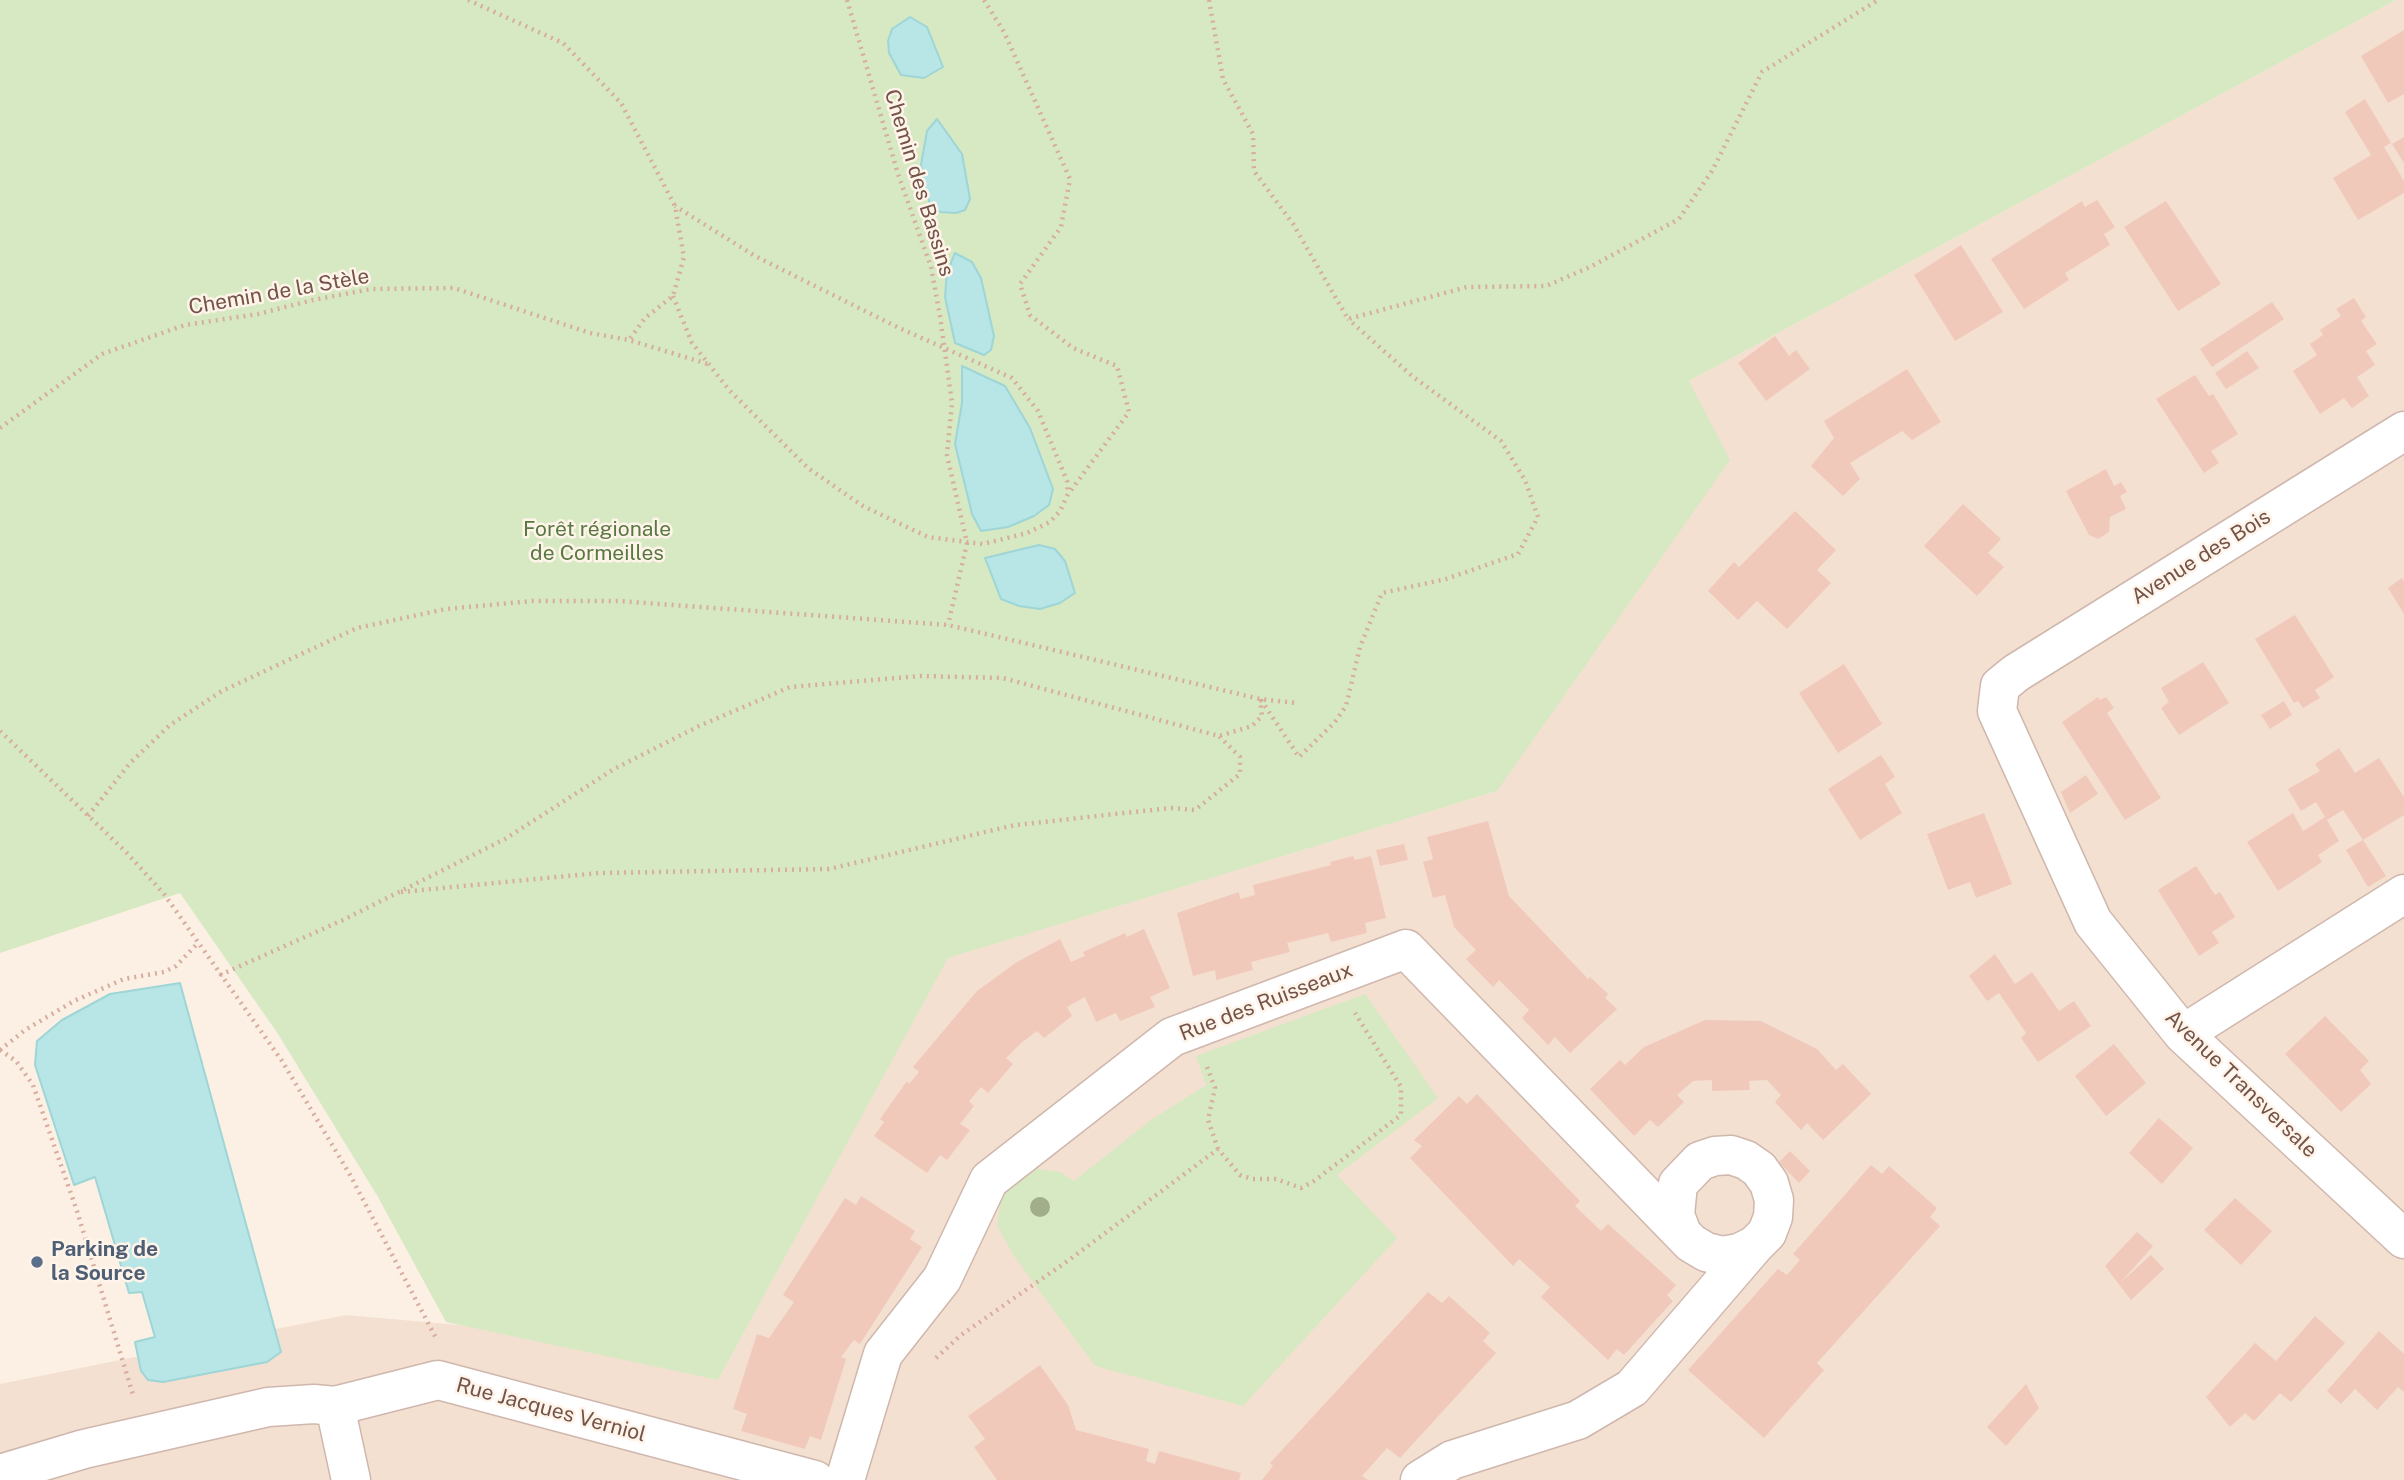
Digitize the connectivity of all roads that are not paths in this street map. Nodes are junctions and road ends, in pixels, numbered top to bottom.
1 (2404, 431) edge
2 (2000, 685) joint
3 (2404, 894) edge
4 (2183, 1034) junction
5 (1681, 1231) junction
6 (2404, 1239) edge
7 (1755, 1245) junction
8 (335, 1406) junction
9 (0, 1474) edge
10 (351, 1480) edge
11 (815, 1480) edge
12 (845, 1480) edge
13 (1420, 1480) edge

1 - 2 street, Avenue des Bois
2 - 4 street, Avenue Transversale
3 - 4 street
4 - 6 street, Avenue Transversale
5 - 7 street
5 - 7 street
5 - 12 street, Rue des Ruisseaux
7 - 13 street
8 - 9 street, Rue Jacques Verniol
8 - 10 street
8 - 11 street, Rue Jacques Verniol

